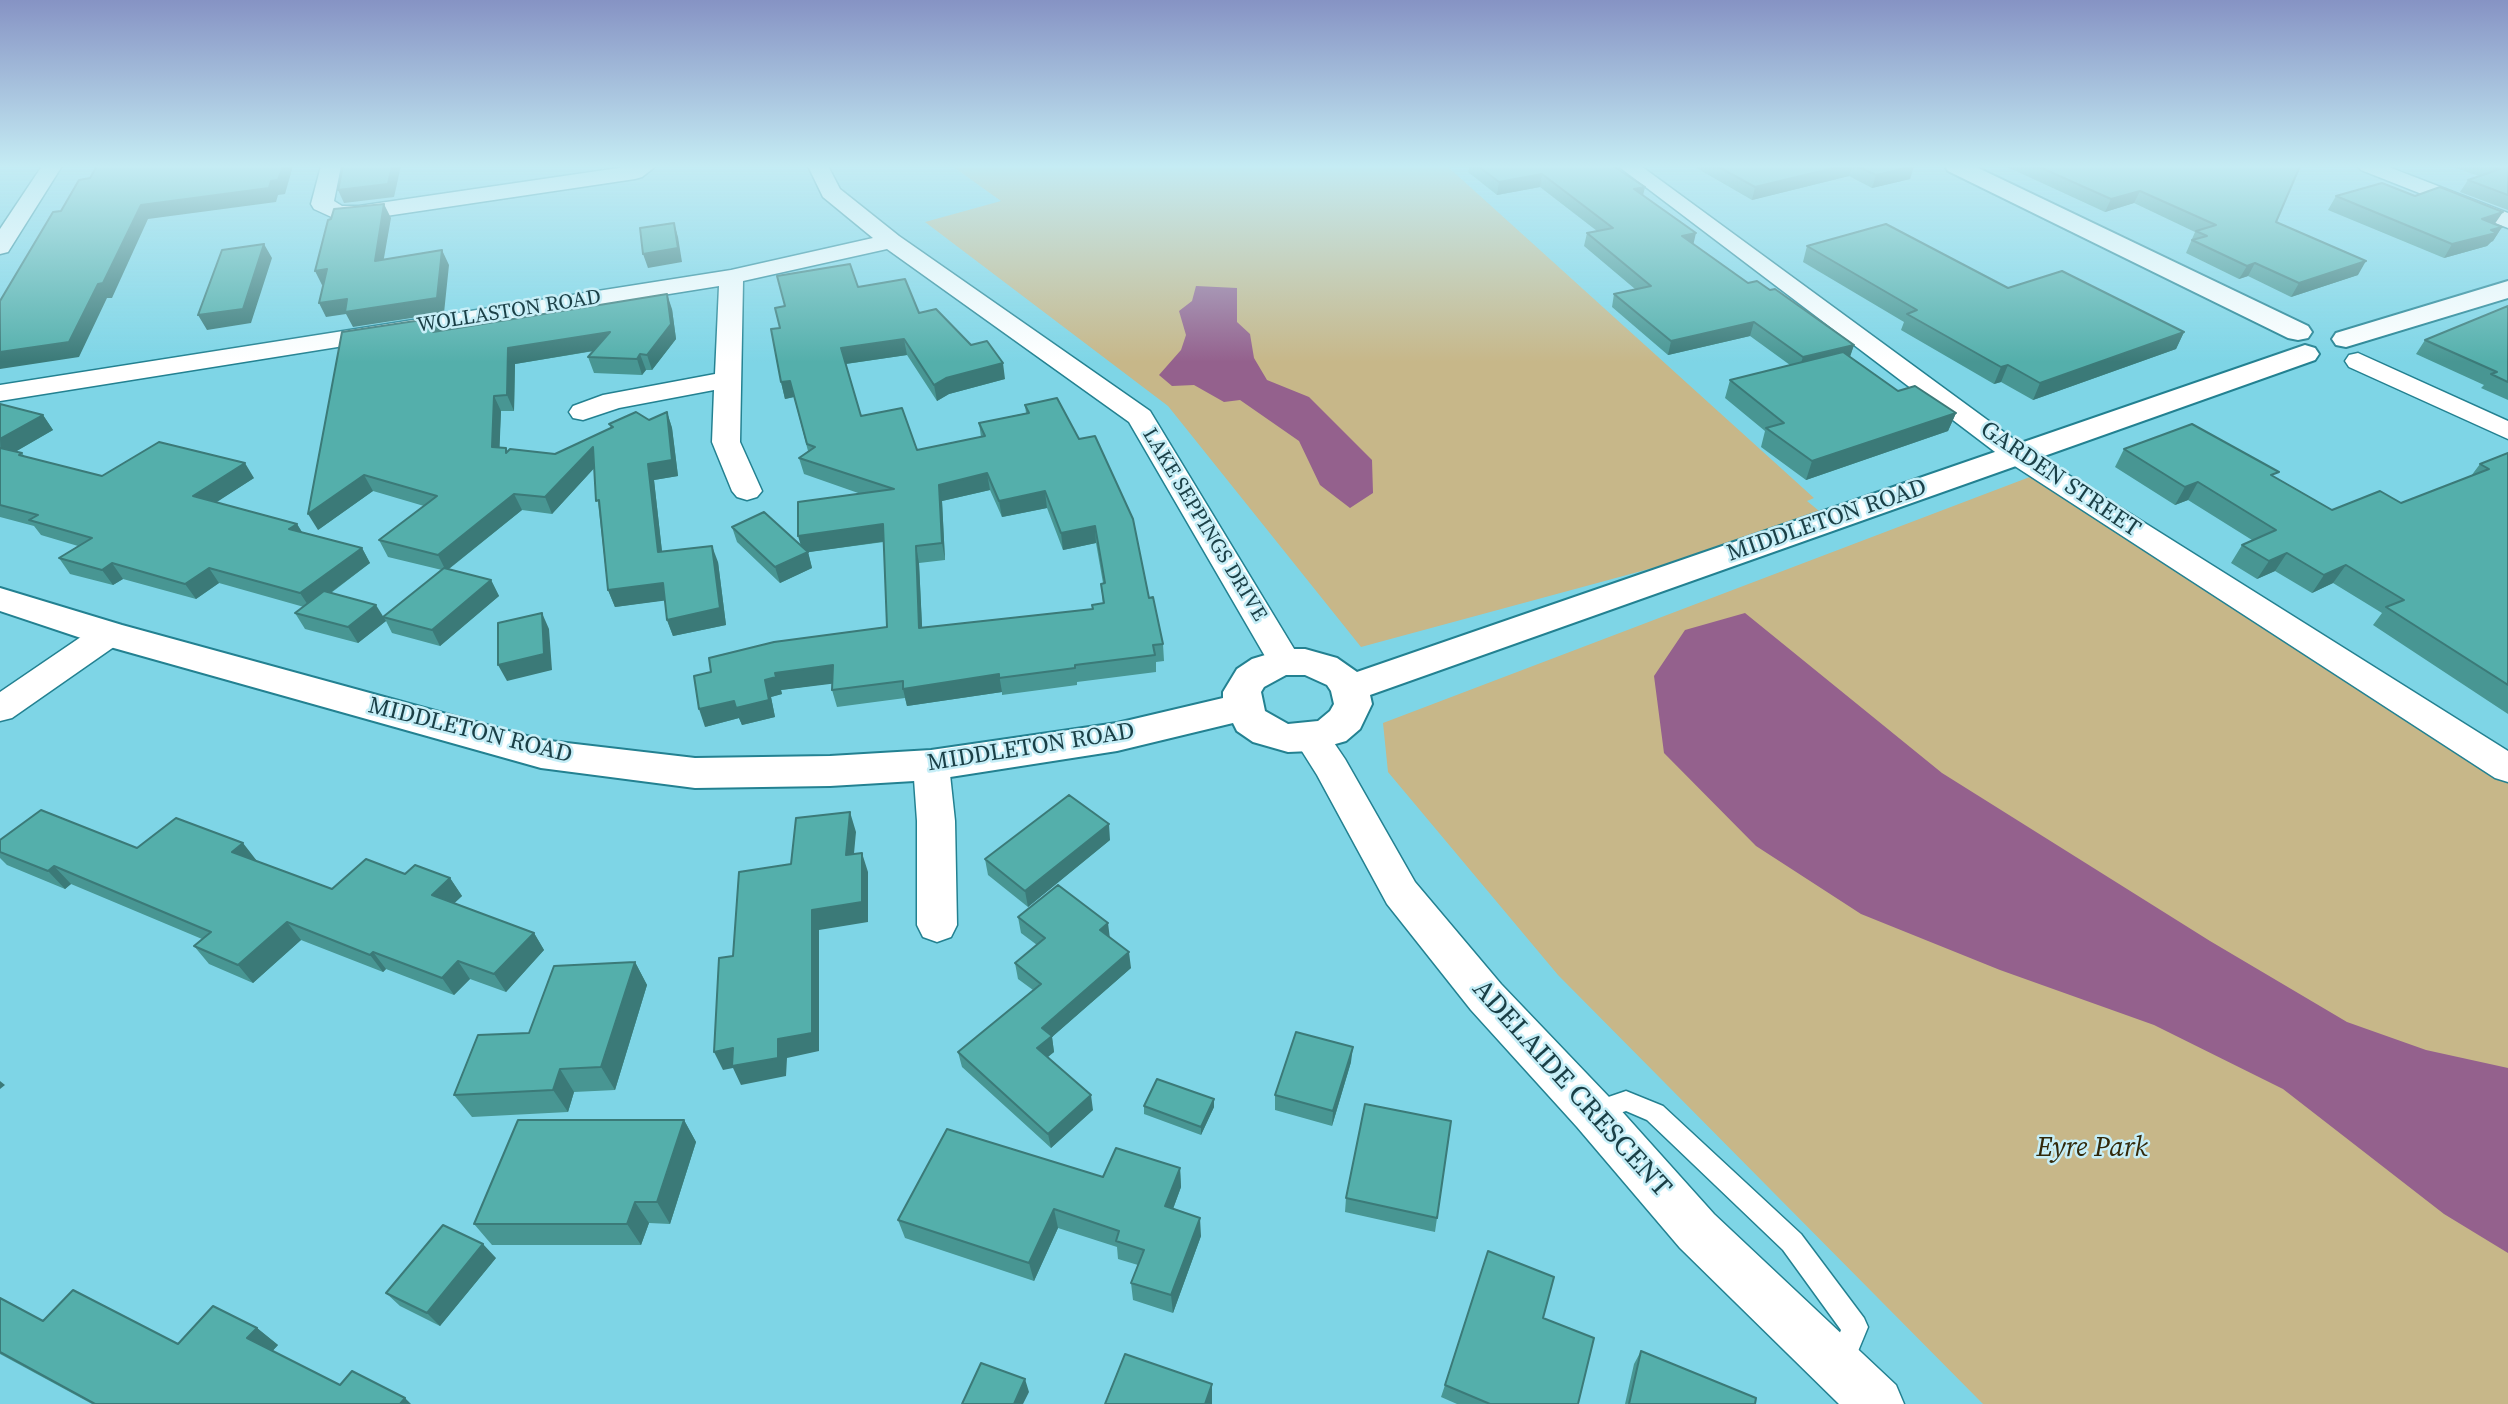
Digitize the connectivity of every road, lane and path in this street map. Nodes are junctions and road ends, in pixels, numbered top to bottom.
1 (10, 232) edge
2 (879, 232) edge
3 (1716, 232) edge
4 (2084, 232) edge
5 (891, 241) junction
6 (0, 247) edge
7 (731, 277) junction
8 (2508, 289) edge
9 (2302, 343) junction
10 (2352, 350) junction
11 (726, 380) junction
12 (0, 393) edge
13 (583, 412) dead end
14 (2508, 431) edge
15 (2017, 455) junction
16 (747, 491) dead end
17 (0, 599) edge
18 (109, 634) junction
19 (1285, 662) junction
20 (1350, 688) junction
21 (1242, 707) junction
22 (0, 709) edge
23 (1311, 737) junction
24 (931, 765) junction
25 (2508, 769) edge
26 (937, 925) dead end
27 (1877, 1404) edge

1 - 6 street
2 - 5 street, LAKE SEPPINGS DRIVE
3 - 15 street, GARDEN STREET
4 - 9 main road
5 - 7 street, WOLLASTON ROAD
5 - 19 street, LAKE SEPPINGS DRIVE
7 - 11 street
7 - 12 street, WOLLASTON ROAD
8 - 10 main road
9 - 10 main road
9 - 15 main road, MIDDLETON ROAD
10 - 14 street
11 - 13 street
11 - 16 street
15 - 20 main road, MIDDLETON ROAD
15 - 25 street, GARDEN STREET
17 - 18 main road, MIDDLETON ROAD
18 - 22 street
18 - 24 main road, MIDDLETON ROAD
19 - 20 main road
19 - 21 main road
20 - 23 main road
21 - 23 main road
21 - 24 main road, MIDDLETON ROAD
23 - 27 street, ADELAIDE CRESCENT
24 - 26 street

